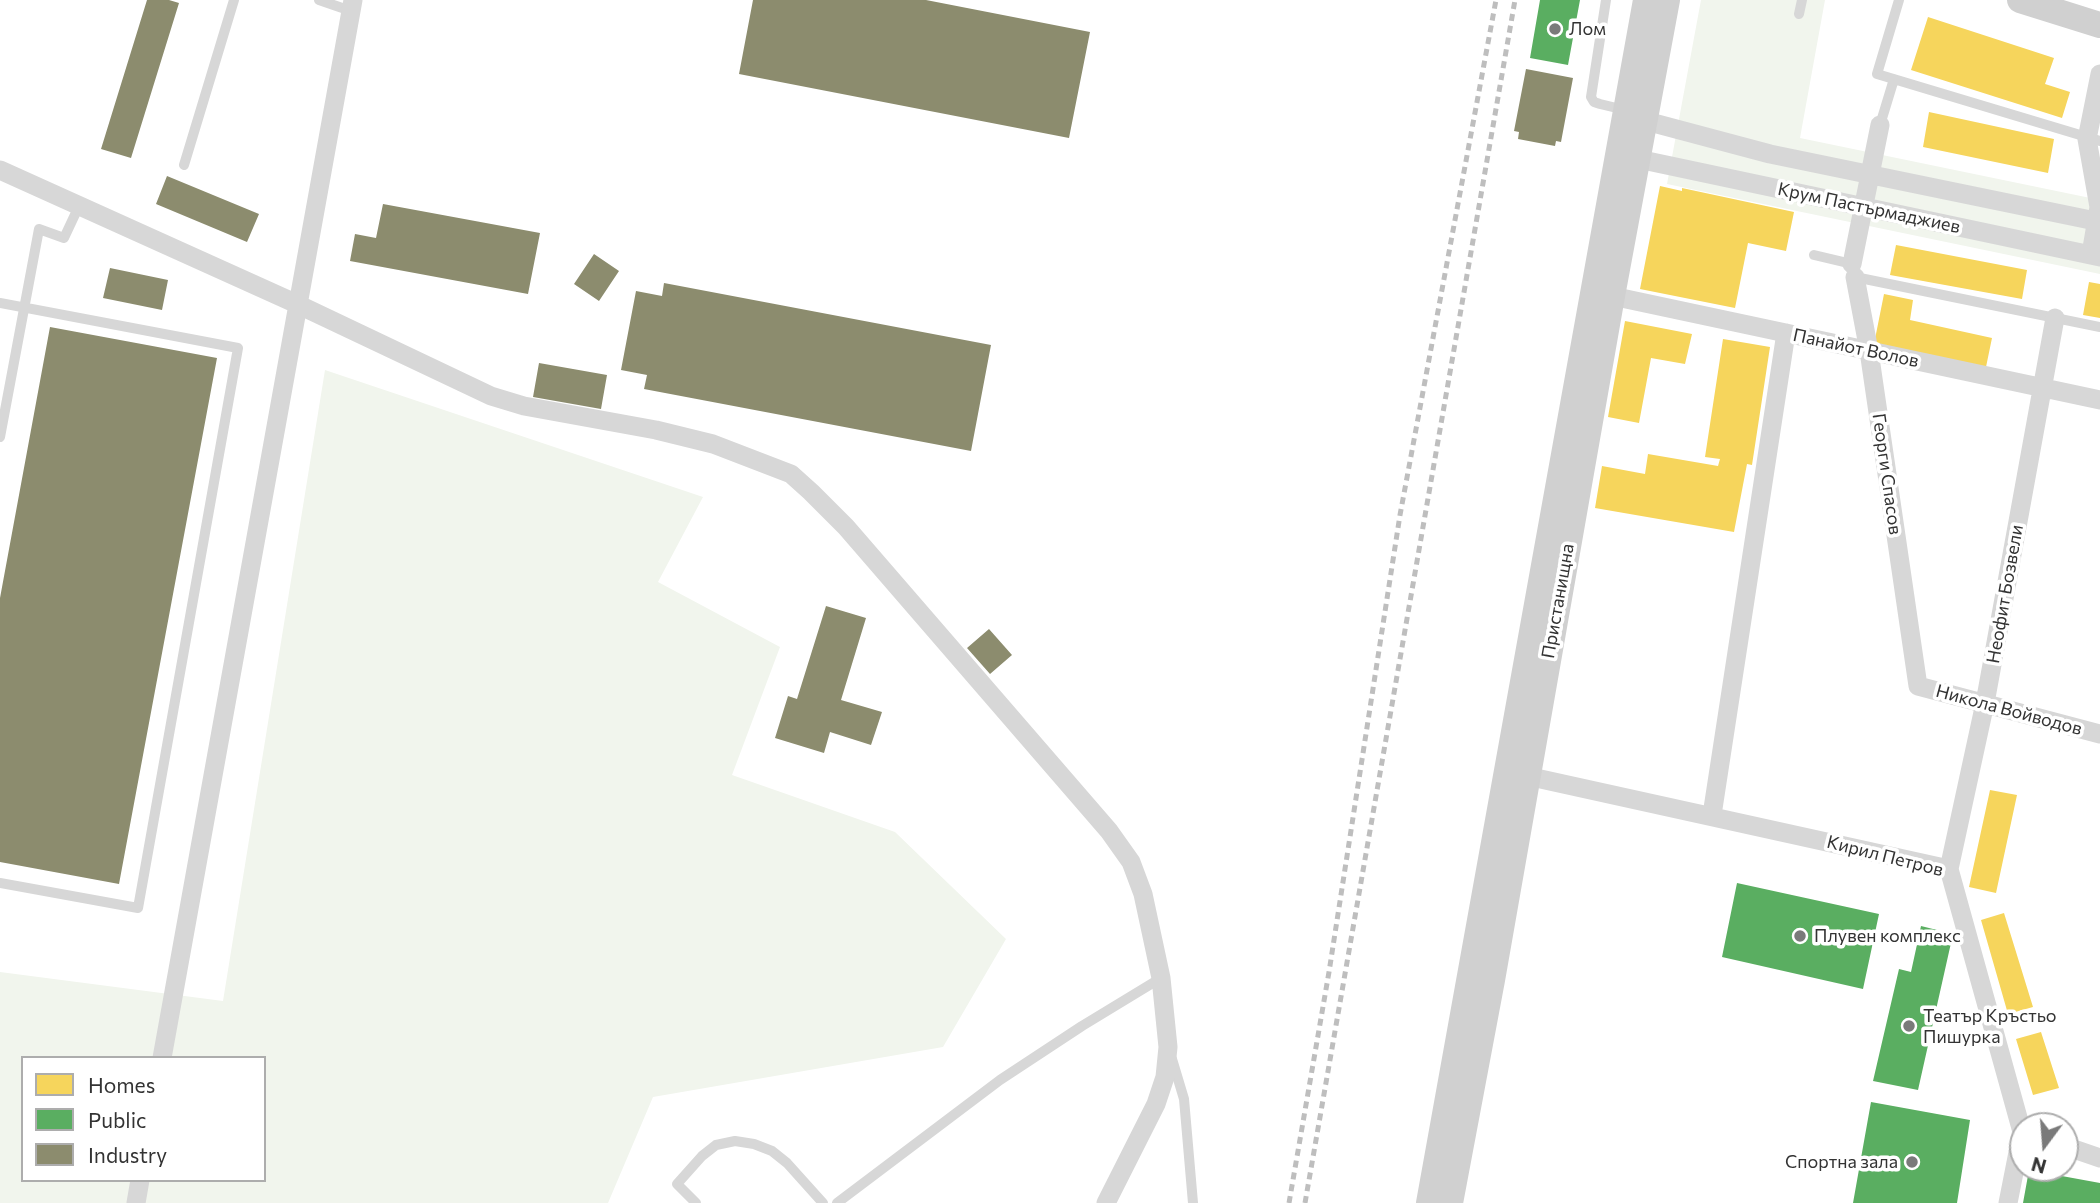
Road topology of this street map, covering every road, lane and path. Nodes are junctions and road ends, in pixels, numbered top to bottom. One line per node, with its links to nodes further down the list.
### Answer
1 (234, 0): 18 (lane)
2 (319, 0): 9 (lane)
3 (1606, 0): 14 (lane)
4 (1646, 0): 14 (main road, Пристанищна)
5 (1667, 0): 14 (main road, Пристанищна)
6 (1802, 0): 10 (lane)
7 (1899, 0): 13 (lane)
8 (2020, 0): 11 (main road)
9 (352, 5): 29 (street)
10 (1799, 15)
11 (2100, 25)
12 (2100, 74): 16 (street)
13 (1894, 79): 15 (lane); 16 (lane)
14 (1636, 116): 17 (main road, Пристанищна); 20 (street, Крум Пастърмаджиев); 59 (main road, Пристанищна)
15 (1880, 125): 20 (street)
16 (2093, 140): 23 (street)
17 (1638, 159): 22 (street, Крум Пастърмаджиев); 27 (main road, Пристанищна)
18 (184, 165)
19 (0, 170): 21 (street)
20 (1869, 176): 22 (street); 23 (street, Крум Пастърмаджиев)
21 (79, 206): 29 (street); 30 (lane)
22 (1863, 207): 25 (street, Крум Пастърмаджиев); 26 (street)
23 (2099, 222): 25 (street)
24 (1814, 255): 26 (lane)
25 (2095, 256)
26 (1853, 270): 31 (lane); 34 (street, Георги Спасов)
27 (1612, 296): 33 (street, Панайот Волов); 41 (main road, Пристанищна)
28 (0, 303): 30 (lane)
29 (297, 304): 45 (street); 47 (street)
30 (24, 308): 37 (lane); 44 (lane)
31 (2054, 318): 32 (lane); 35 (street, Неофит Бозвели)
32 (2100, 327)
33 (1786, 333): 34 (street, Панайот Волов); 42 (street)
34 (1869, 351): 35 (street, Панайот Волов); 38 (street, Георги Спасов)
35 (2041, 387): 36 (street, Панайот Волов); 39 (street, Неофит Бозвели)
36 (2100, 400)
37 (0, 437)
38 (1918, 686): 39 (street, Никола Войводов)
39 (1985, 703): 40 (street, Никола Войводов); 43 (street, Неофит Бозвели)
40 (2100, 734)
41 (1527, 776): 42 (street, Кирил Петров); 60 (main road, Пристанищна)
42 (1712, 815): 43 (street, Кирил Петров)
43 (1949, 869): 48 (street, Кирил Петров)
44 (0, 883)
45 (1161, 978): 46 (street); 56 (lane)
46 (1168, 1047): 57 (street); 58 (lane)
47 (162, 1056)
48 (2017, 1112)
49 (2079, 1151): 50 (street)
50 (2100, 1158)
51 (140, 1182): 53 (street)
52 (2012, 1182): 61 (street, Кирил Петров)
53 (136, 1203)
54 (696, 1203): 55 (lane)
55 (823, 1203)
56 (837, 1203)
57 (1105, 1203)
58 (1193, 1203)
59 (1429, 1203)
60 (1450, 1203)
61 (2008, 1203)

